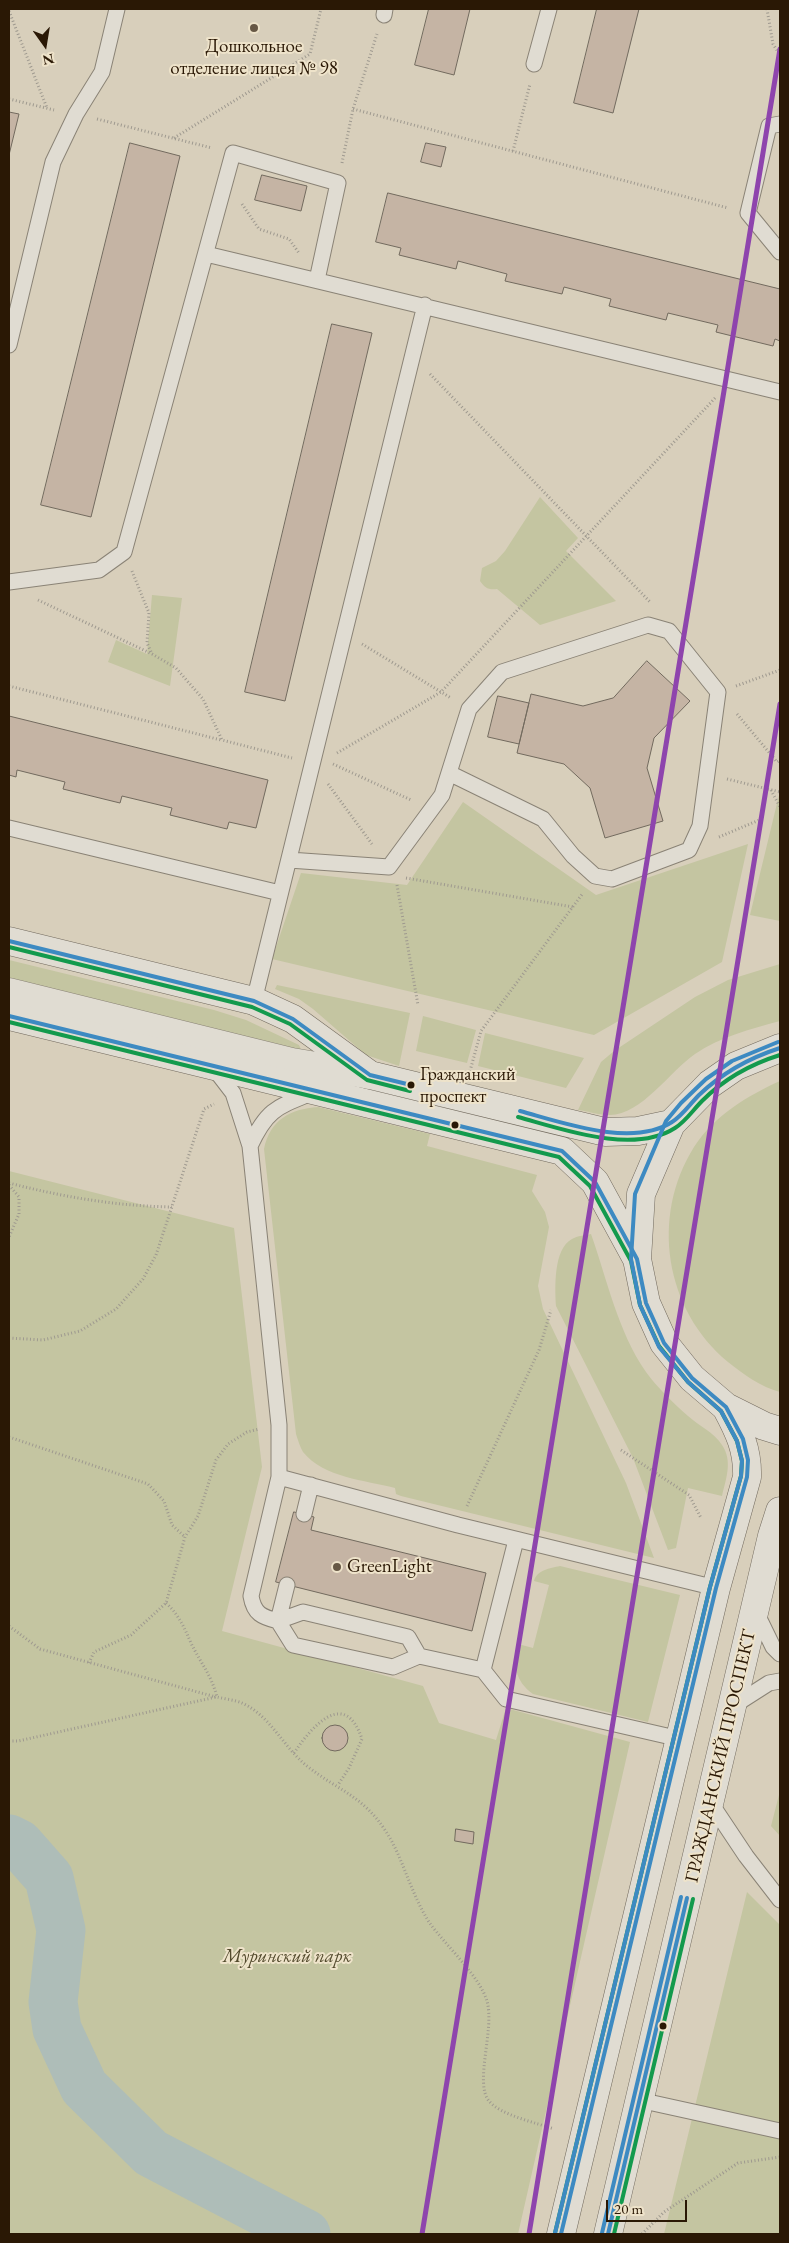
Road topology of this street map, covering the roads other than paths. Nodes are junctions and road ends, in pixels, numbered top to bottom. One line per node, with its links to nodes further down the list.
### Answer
1 (116, 9): 9 (lane)
2 (549, 9): 3 (lane)
3 (534, 64)
4 (780, 124): 5 (lane)
5 (780, 252)
6 (206, 254): 7 (lane); 7 (lane); 11 (lane)
7 (317, 280): 8 (lane)
8 (425, 305): 10 (lane); 14 (lane)
9 (9, 345)
10 (780, 392)
11 (9, 582)
12 (449, 773): 12 (lane); 14 (lane)
13 (9, 828): 15 (lane)
14 (289, 860): 15 (lane)
15 (280, 893): 18 (lane)
16 (9, 941): 18 (main road)
17 (9, 992): 22 (main road)
18 (254, 1001): 22 (main road)
19 (9, 1016): 21 (main road)
20 (780, 1048): 24 (main road)
21 (212, 1066): 23 (main road); 25 (lane)
22 (370, 1075): 24 (main road)
23 (318, 1091): 25 (lane); 26 (main road)
24 (671, 1124): 26 (main road)
25 (250, 1146): 29 (lane)
26 (636, 1259): 27 (main road)
27 (726, 1407): 28 (main road); 35 (main road)
28 (780, 1430)
29 (279, 1477): 30 (lane); 37 (lane)
30 (311, 1485): 32 (lane); 33 (lane)
31 (780, 1511): 36 (main road, ГРАЖДАНСКИЙ ПРОСПЕКТ)
32 (304, 1514)
33 (516, 1540): 35 (lane); 40 (lane)
34 (287, 1585): 37 (lane)
35 (716, 1588): 43 (main road)
36 (755, 1612): 38 (lane); 42 (main road, ГРАЖДАНСКИЙ ПРОСПЕКТ)
37 (278, 1621): 39 (lane); 39 (lane)
38 (780, 1654)
39 (419, 1656): 40 (lane)
40 (483, 1670): 43 (lane)
41 (780, 1681): 42 (lane)
42 (733, 1706): 44 (main road, ГРАЖДАНСКИЙ ПРОСПЕКТ)
43 (680, 1739): 48 (main road)
44 (710, 1801): 45 (lane); 46 (main road, ГРАЖДАНСКИЙ ПРОСПЕКТ)
45 (780, 1900)
46 (639, 2100): 47 (lane); 49 (main road, ГРАЖДАНСКИЙ ПРОСПЕКТ)
47 (780, 2131)
48 (560, 2234)
49 (608, 2234)

